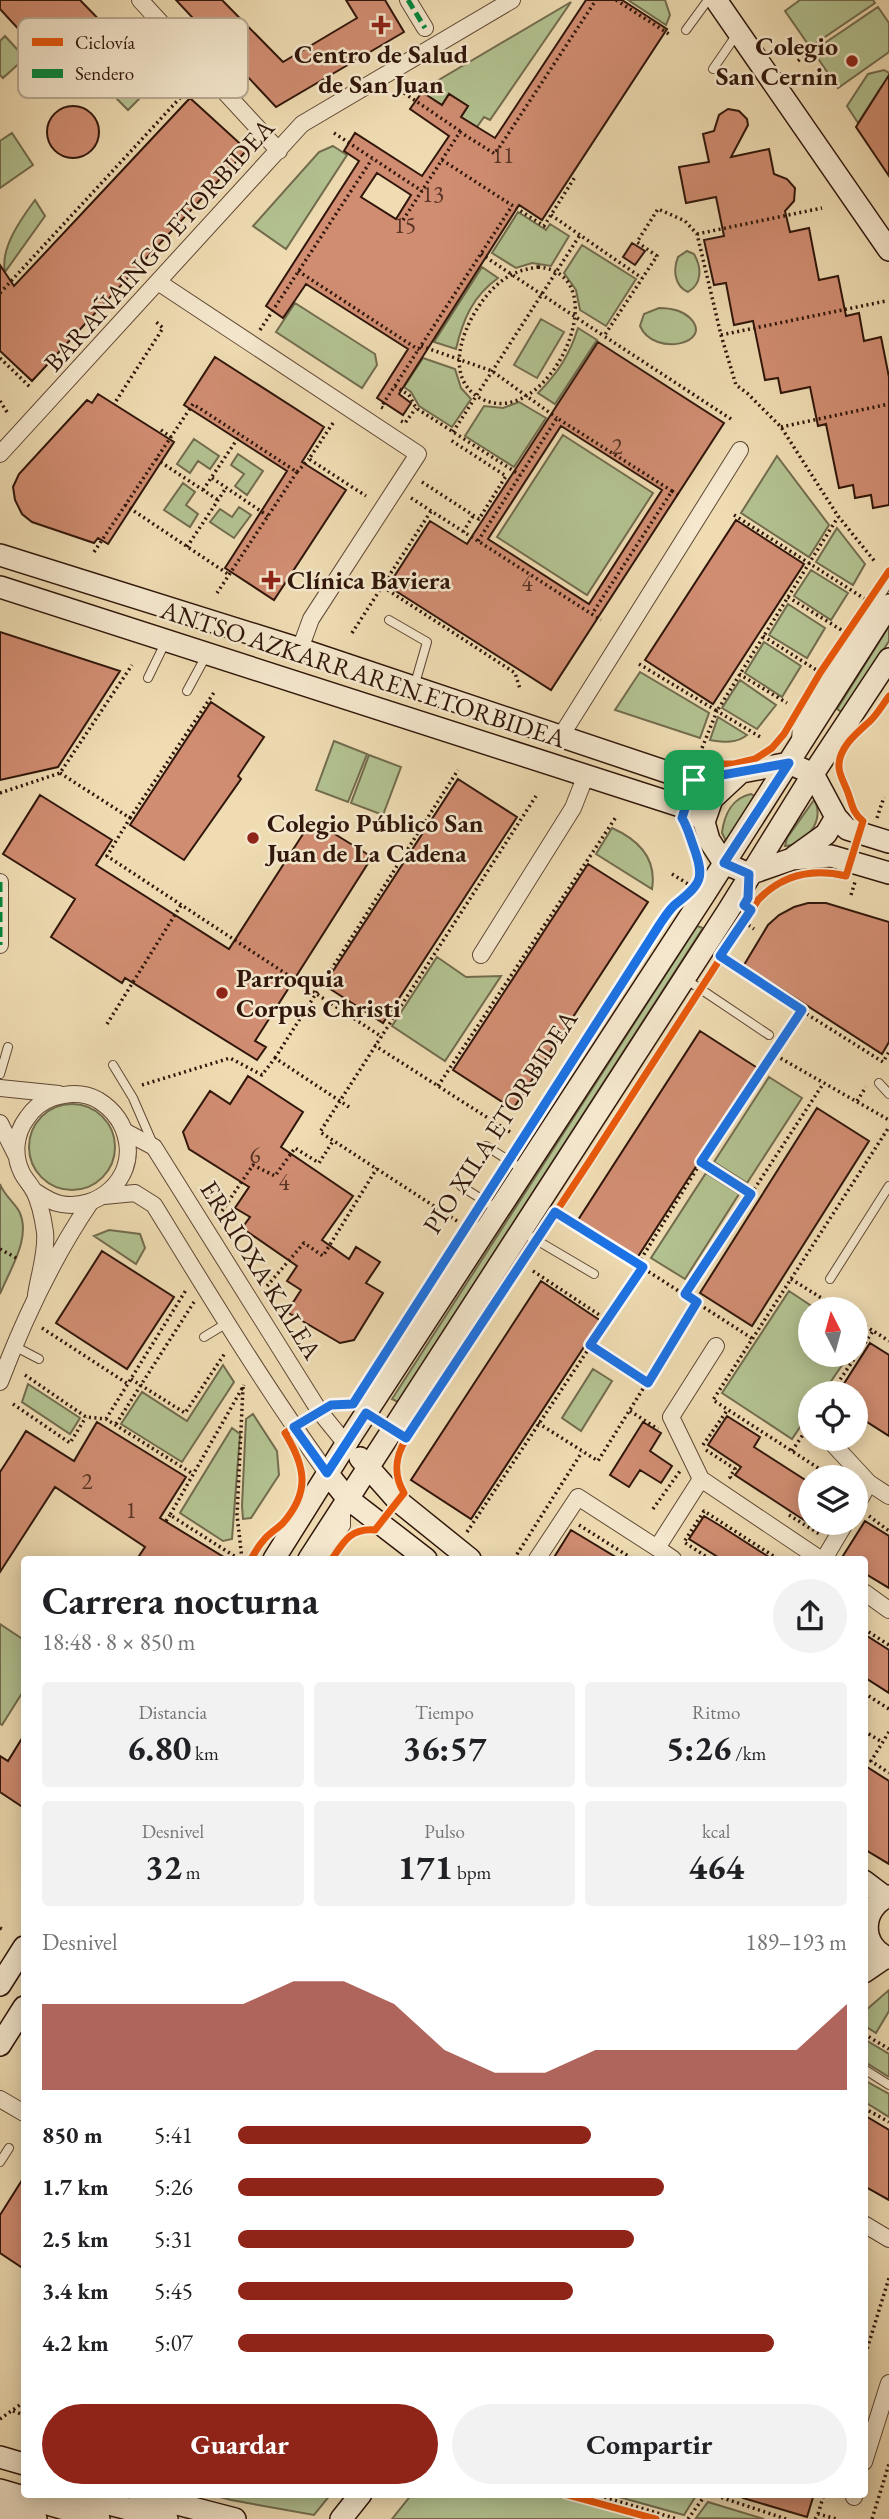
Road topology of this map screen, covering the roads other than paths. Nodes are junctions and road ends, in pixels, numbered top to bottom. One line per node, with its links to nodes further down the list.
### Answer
1 (140, 0): 6 (street)
2 (408, 0): 7 (street)
3 (512, 0): 12 (street, BARAÑAINGO ETORBIDEA)
4 (708, 0): 8 (lane)
5 (716, 0): 9 (main road)
6 (157, 18)
7 (425, 28)
8 (686, 30)
9 (738, 33): 10 (lane); 13 (main road)
10 (713, 69)
11 (230, 98): 12 (street)
12 (279, 151): 14 (street, BARAÑAINGO ETORBIDEA)
13 (889, 250)
14 (158, 282): 16 (street, BARAÑAINGO ETORBIDEA); 23 (street)
15 (740, 450): 29 (street, ANTSO AZKARRAREN ETORBIDEA)
16 (0, 454)
17 (0, 555): 23 (main road, ANTSO AZKARRAREN ETORBIDEA)
18 (889, 582): 30 (lane, PIO XII.A ETORBIDEA)
19 (0, 587): 22 (main road, ANTSO AZKARRAREN ETORBIDEA)
20 (878, 599): 30 (main road, PIO XII.A ETORBIDEA)
21 (388, 620): 27 (lane)
22 (166, 641): 24 (main road, ANTSO AZKARRAREN ETORBIDEA); 26 (lane)
23 (300, 649): 27 (main road, ANTSO AZKARRAREN ETORBIDEA)
24 (207, 654): 28 (lane); 33 (main road, ANTSO AZKARRAREN ETORBIDEA)
25 (889, 659): 32 (main road)
26 (148, 678)
27 (414, 687): 29 (main road, ANTSO AZKARRAREN ETORBIDEA)
28 (187, 691)
29 (561, 736): 31 (main road, ANTSO AZKARRAREN ETORBIDEA)
30 (792, 758): 31 (main road, ANTSO AZKARRAREN ETORBIDEA); 32 (main road); 38 (main road, PIO XII.A ETORBIDEA)
31 (740, 773): 35 (main road)
32 (813, 774): 34 (main road); 40 (main road)
33 (586, 775): 35 (main road, ANTSO AZKARRAREN ETORBIDEA); 43 (street)
34 (836, 817): 36 (main road); 37 (main road)
35 (704, 822): 38 (main road)
36 (889, 842)
37 (792, 859): 39 (main road); 40 (main road)
38 (724, 863): 40 (main road); 58 (main road, PIO XII.A ETORBIDEA)
39 (889, 873)
40 (749, 874): 44 (main road); 44 (lane)
41 (0, 882): 42 (street)
42 (0, 945)
43 (481, 955)
44 (692, 984): 45 (lane); 64 (main road)
45 (769, 1035)
46 (8, 1047): 48 (lane)
47 (113, 1065): 56 (lane)
48 (0, 1074)
49 (879, 1083): 51 (lane)
50 (0, 1088): 52 (street)
51 (889, 1094)
52 (61, 1095): 54 (street); 57 (street)
53 (0, 1123): 57 (street)
54 (125, 1132): 56 (street); 62 (street)
55 (486, 1146): 58 (lane)
56 (154, 1147): 74 (street, ERRIOXA KALEA)
57 (16, 1156): 61 (street)
58 (525, 1170): 63 (main road, PIO XII.A ETORBIDEA)
59 (461, 1186): 63 (lane)
60 (889, 1186): 66 (lane)
61 (33, 1190): 62 (street); 67 (street)
62 (97, 1199): 67 (street); 68 (street)
63 (496, 1214): 74 (main road, PIO XII.A ETORBIDEA)
64 (530, 1236): 65 (lane); 76 (main road)
65 (594, 1274)
66 (830, 1279)
67 (36, 1295): 70 (street)
68 (227, 1323): 69 (lane); 77 (street)
69 (204, 1336)
70 (14, 1346): 72 (lane); 73 (street)
71 (716, 1346): 78 (street)
72 (39, 1359)
73 (0, 1382)
74 (350, 1438): 76 (main road); 77 (main road, PIO XII.A ETORBIDEA)
75 (839, 1451): 79 (street)
76 (368, 1466): 81 (main road); 90 (main road)
77 (327, 1473): 81 (main road); 86 (main road, PIO XII.A ETORBIDEA)
78 (701, 1479): 85 (street); 93 (street)
79 (869, 1483): 80 (street)
80 (889, 1496)
81 (347, 1497): 82 (main road); 83 (lane); 87 (main road)
82 (369, 1515): 83 (lane); 89 (main road)
83 (346, 1526): 88 (lane)
84 (838, 1535): 94 (street)
85 (657, 1548): 91 (street); 92 (street)
86 (276, 1556)
87 (311, 1556)
88 (326, 1556)
89 (422, 1556)
90 (466, 1556)
91 (539, 1556)
92 (669, 1556)
93 (817, 1556)
94 (824, 1556)
95 (868, 1595): 96 (street)
96 (889, 1610)
97 (868, 1884): 98 (main road)
98 (887, 1897): 99 (main road)
99 (868, 1918)
100 (868, 1934): 102 (main road)
101 (9, 1935): 104 (main road)
102 (888, 1957): 103 (main road)
103 (868, 1970)
104 (0, 1985)
105 (21, 2012): 106 (main road)
106 (0, 2045)
107 (868, 2072): 108 (lane)
108 (889, 2085)
109 (0, 2099): 110 (street)
110 (21, 2111)
111 (9, 2148): 112 (lane)
112 (0, 2162)
113 (868, 2226): 114 (street)
114 (889, 2239)
115 (889, 2383): 116 (street)
116 (868, 2449)
117 (0, 2457): 118 (main road)
118 (21, 2462)
119 (0, 2476): 120 (main road)
120 (21, 2481)
121 (0, 2490): 122 (main road)
122 (21, 2496)
123 (27, 2498): 129 (main road)
124 (86, 2498): 130 (main road)
125 (152, 2498): 131 (main road)
126 (358, 2498): 132 (main road)
127 (0, 2509): 128 (main road)
128 (36, 2519)
129 (99, 2519)
130 (167, 2519)
131 (235, 2519)
132 (341, 2519)

